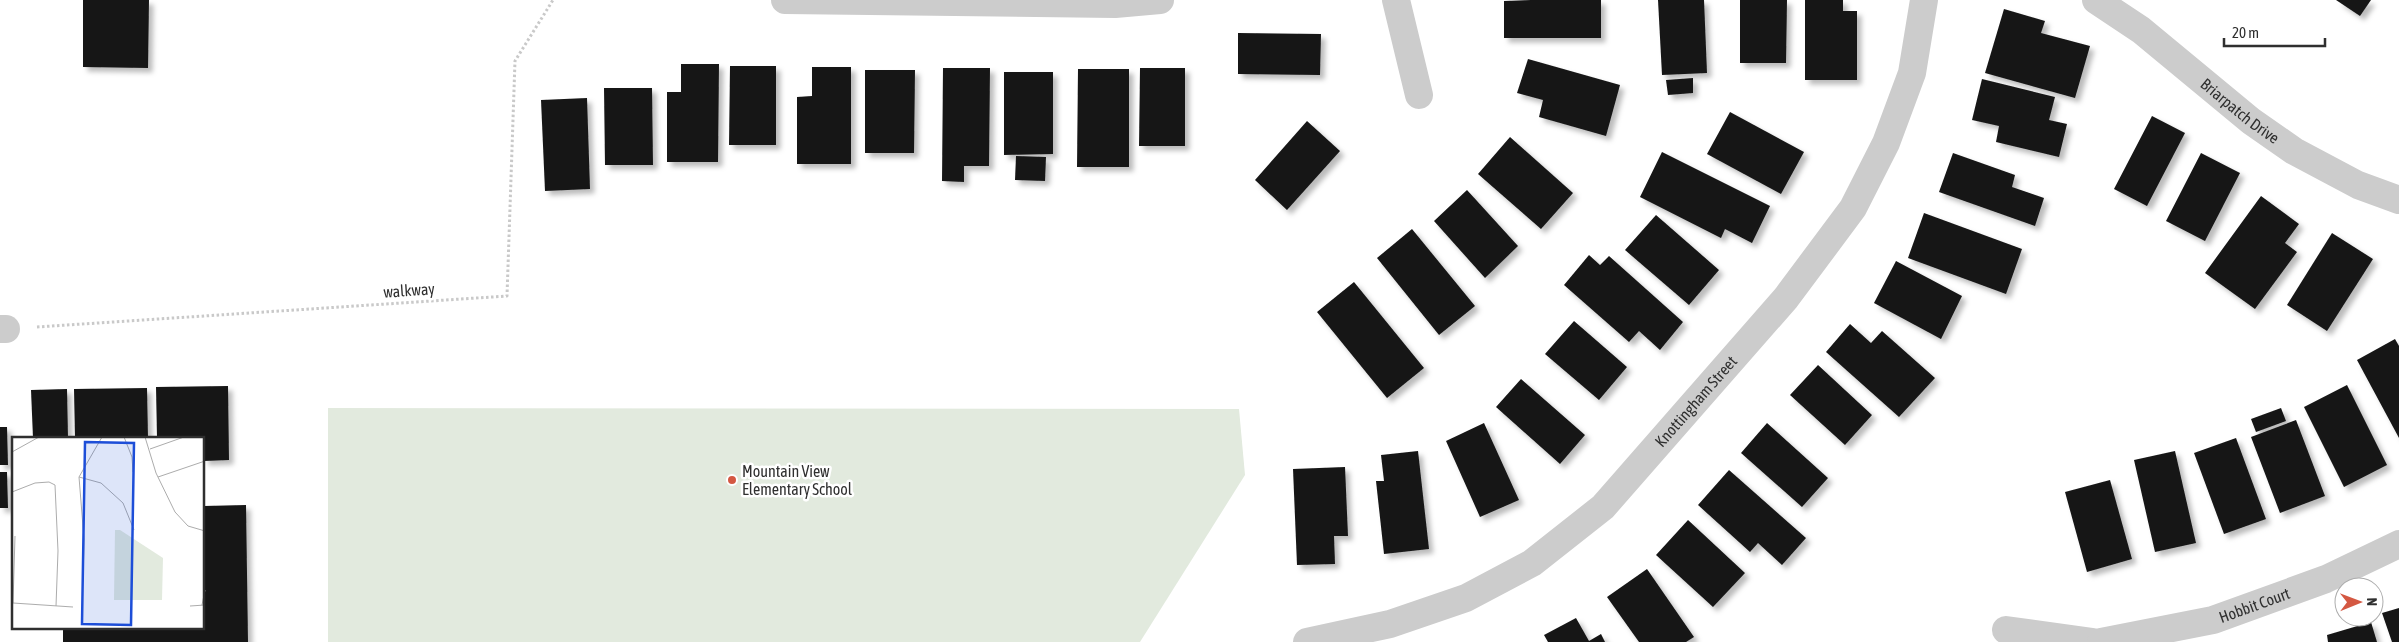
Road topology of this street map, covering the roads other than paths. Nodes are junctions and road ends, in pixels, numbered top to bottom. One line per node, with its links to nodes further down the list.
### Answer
1 (785, 0): 2 (street)
2 (1160, 0)
3 (1396, 0): 6 (street)
4 (1924, 0): 10 (street, Knottingham Street)
5 (2096, 0): 7 (street, Briarpatch Drive)
6 (1419, 95)
7 (2399, 200)
8 (2399, 544): 12 (street, Hobbit Court)
9 (2006, 630): 11 (street)
10 (1307, 642)
11 (2093, 642)
12 (2101, 642)

